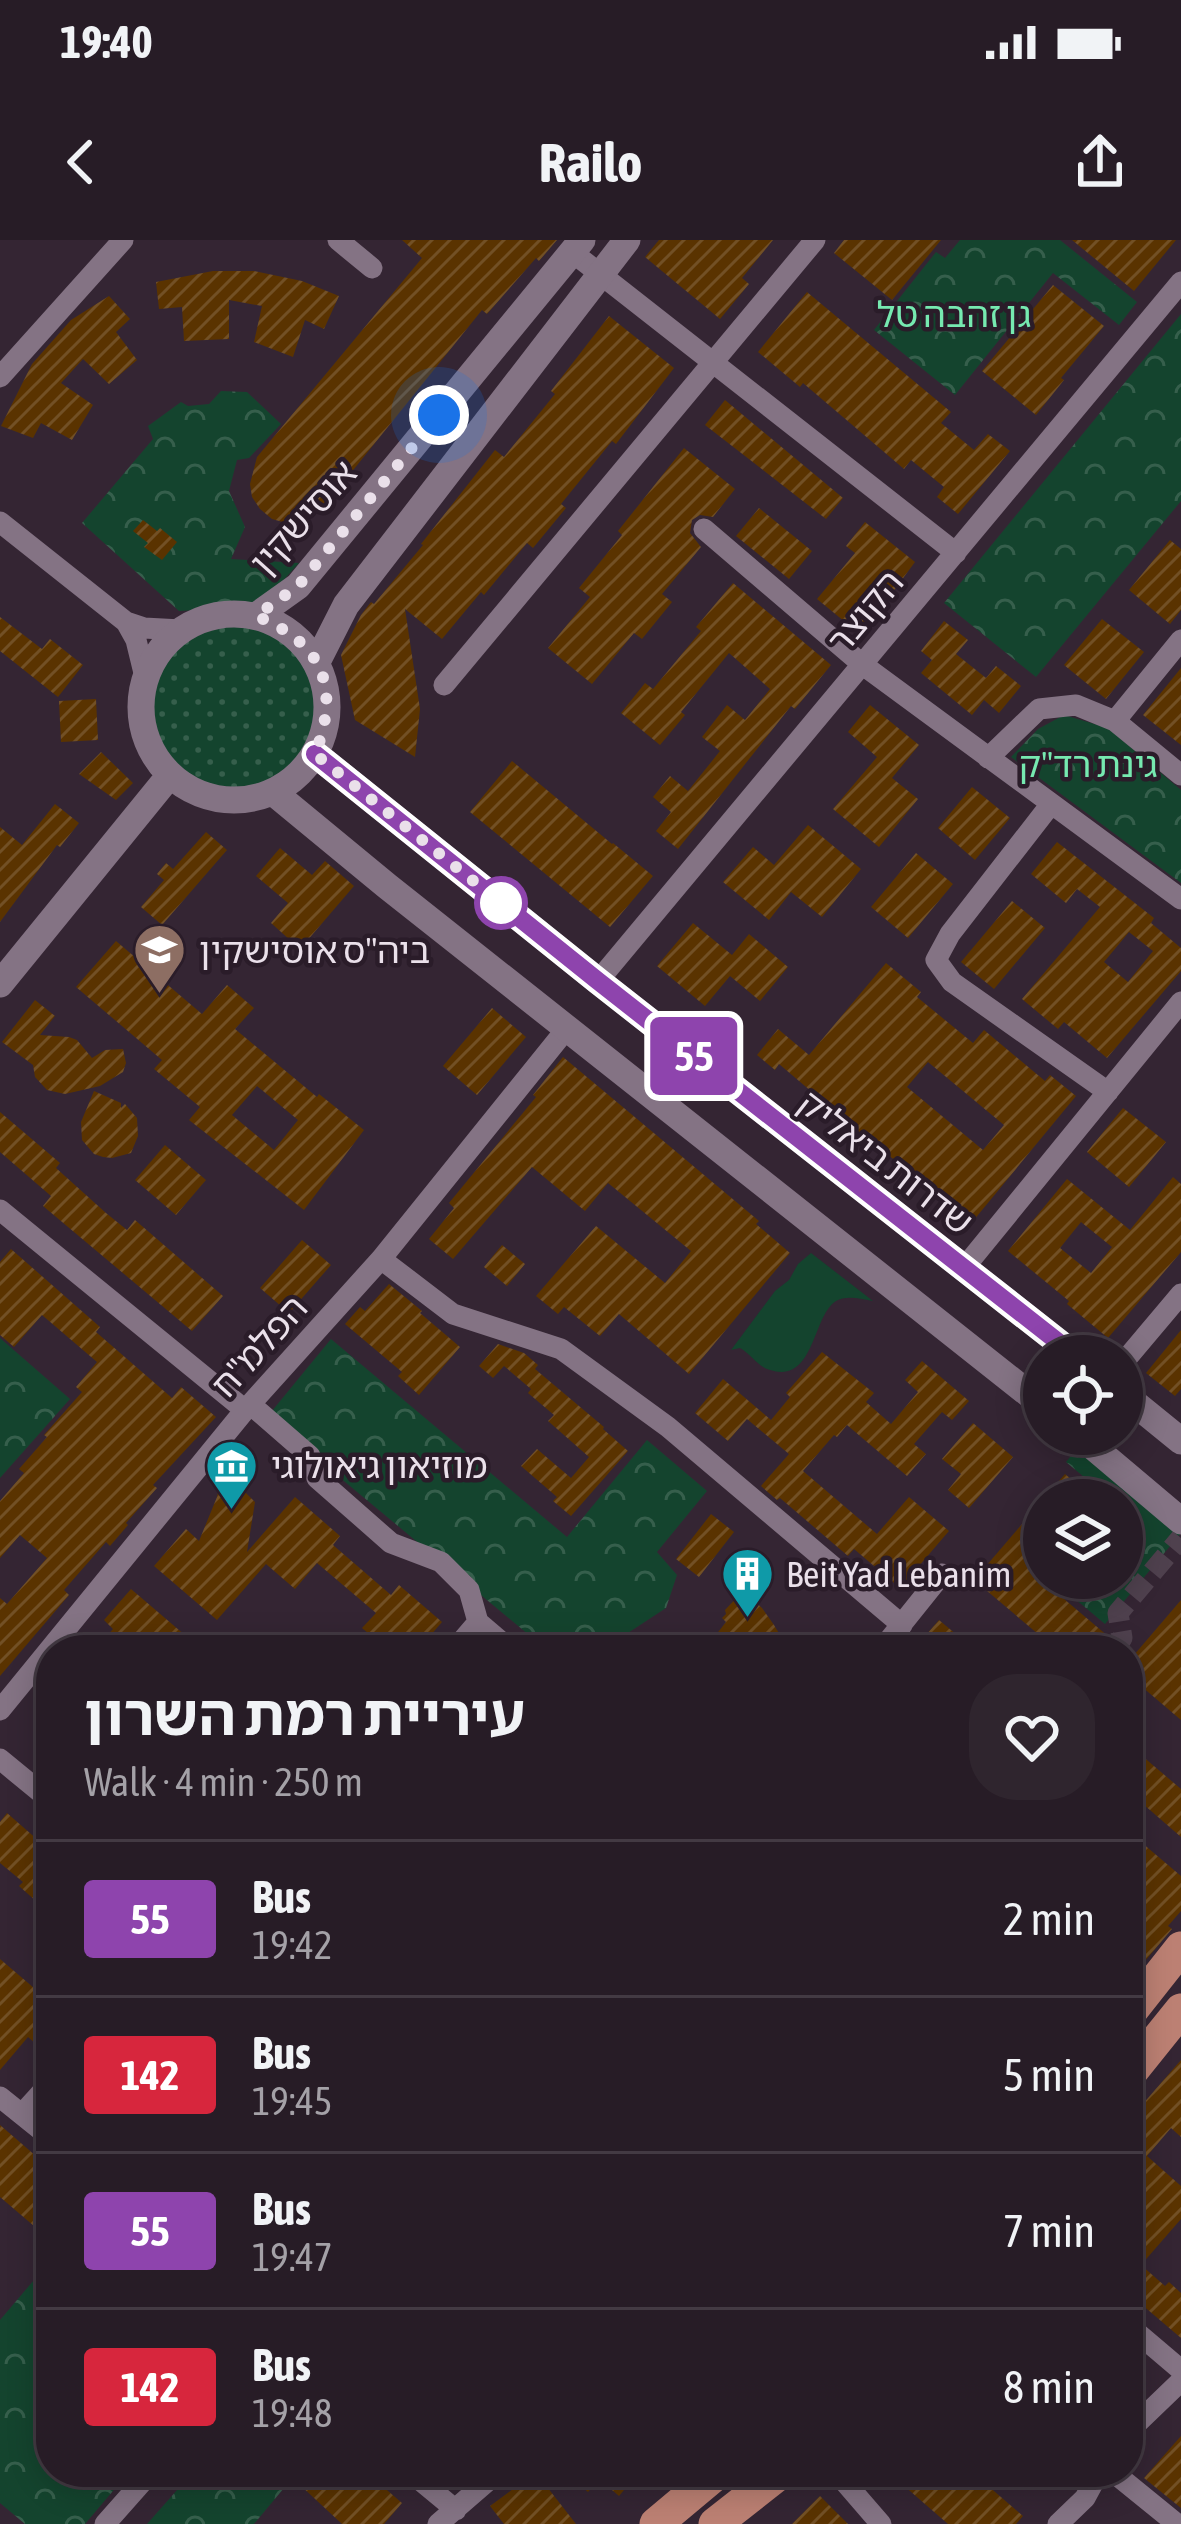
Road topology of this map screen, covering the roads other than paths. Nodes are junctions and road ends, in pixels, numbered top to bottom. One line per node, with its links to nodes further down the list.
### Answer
1 (123, 240): 10 (street)
2 (338, 240): 6 (street)
3 (627, 240): 7 (street)
4 (814, 240): 9 (street)
5 (577, 246): 7 (street); 14 (street, אוסישקין)
6 (372, 268)
7 (601, 273): 9 (street); 18 (street)
8 (1181, 282): 13 (street, הקוצר)
9 (714, 362): 13 (street); 21 (street)
10 (0, 377)
11 (0, 522): 15 (street)
12 (704, 529): 19 (street)
13 (956, 554): 19 (street, הקוצר)
14 (256, 616): 16 (street); 18 (street)
15 (126, 622): 16 (street); 20 (street)
16 (181, 630): 20 (street)
17 (1181, 640): 22 (street)
18 (316, 662): 23 (street)
19 (863, 665): 24 (street); 30 (street, הקוצר)
20 (145, 677): 25 (street)
21 (444, 686)
22 (1115, 721): 24 (street); 26 (street)
23 (315, 754): 27 (street); 30 (street, שדרות ביאליק)
24 (988, 758): 28 (street)
25 (170, 775): 27 (street); 31 (street)
26 (1181, 775)
27 (273, 792): 33 (street)
28 (1051, 804): 29 (street); 34 (street)
29 (1181, 899)
30 (598, 981): 37 (street, שדרות ביאליק)
31 (0, 984)
32 (1181, 1003): 34 (street)
33 (568, 1027): 36 (street, הפלמ"ח); 41 (street)
34 (1108, 1092): 37 (street)
35 (0, 1210): 42 (street)
36 (381, 1259): 42 (street, הפלמ"ח); 49 (street)
37 (964, 1268): 39 (street, שדרות ביאליק)
38 (1181, 1294): 40 (street)
39 (1049, 1335)
40 (1143, 1339)
41 (1023, 1389)
42 (248, 1407): 48 (street); 50 (street, הפלמ"ח)
43 (1143, 1410): 44 (street)
44 (1181, 1441)
45 (1103, 1455): 46 (street)
46 (1181, 1521)
47 (942, 1574): 49 (street)
48 (478, 1622): 51 (street); 52 (street)
49 (902, 1624): 53 (street)
50 (61, 1635)
51 (467, 1635)
52 (494, 1635)
53 (893, 1635)
54 (36, 1666): 55 (street, הפלמ"ח)
55 (0, 1710)
56 (0, 1759): 57 (street)
57 (36, 1789)
58 (1181, 1948): 59 (main road)
59 (1143, 1996)
60 (1181, 2010): 61 (main road)
61 (1143, 2057)
62 (0, 2097): 64 (street)
63 (36, 2099): 64 (street)
64 (22, 2114): 65 (street)
65 (36, 2126)
66 (1143, 2338): 67 (street)
67 (1181, 2370)
68 (1181, 2381): 69 (street)
69 (1143, 2418)
70 (138, 2487): 79 (street)
71 (422, 2487): 78 (street)
72 (481, 2487): 78 (street)
73 (700, 2487): 80 (main road)
74 (762, 2487): 81 (main road)
75 (849, 2487): 82 (street)
76 (1091, 2487): 83 (street)
77 (1131, 2487): 84 (street)
78 (447, 2517)
79 (105, 2524)
80 (656, 2524)
81 (716, 2524)
82 (881, 2524)
83 (1058, 2524)
84 (1177, 2524)

